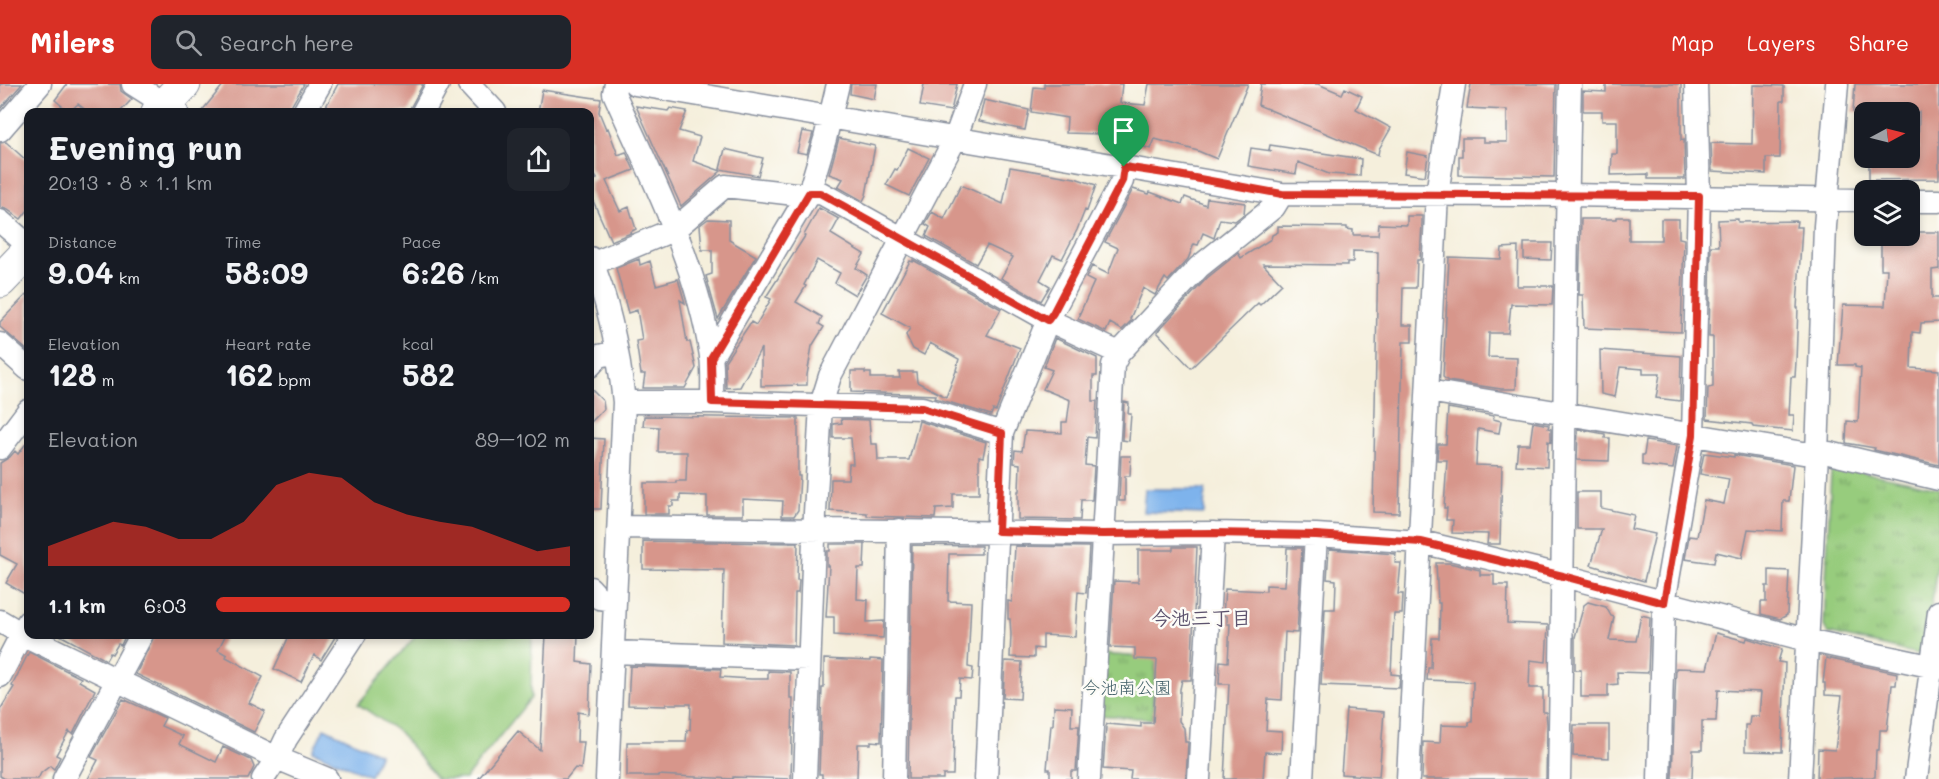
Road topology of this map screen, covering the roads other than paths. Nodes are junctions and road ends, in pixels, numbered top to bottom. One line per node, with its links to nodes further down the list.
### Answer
1 (40, 84): 20 (street)
2 (133, 84): 15 (street)
3 (320, 84): 16 (street)
4 (438, 84): 17 (street)
5 (469, 84): 18 (street)
6 (616, 84): 33 (street)
7 (634, 84): 14 (street)
8 (838, 84): 19 (street)
9 (975, 84): 21 (street)
10 (1454, 84): 25 (street)
11 (1570, 84): 26 (street)
12 (1696, 84): 27 (street)
13 (1837, 84): 28 (street)
14 (734, 92): 19 (street)
15 (171, 103)
16 (306, 108)
17 (425, 108)
18 (491, 108)
19 (830, 117): 21 (street); 23 (street)
20 (0, 130)
21 (955, 139): 22 (street); 34 (street)
22 (1124, 167): 24 (street); 40 (street)
23 (809, 193): 33 (street); 34 (street); 44 (street)
24 (1282, 194): 25 (street); 43 (street)
25 (1437, 194): 26 (street); 47 (street)
26 (1567, 195): 27 (street); 51 (street)
27 (1699, 196): 28 (street); 54 (street)
28 (1827, 200): 29 (street); 56 (street)
29 (1854, 201)
30 (1920, 201): 31 (street)
31 (1939, 201)
32 (0, 221): 35 (street)
33 (675, 229): 37 (street); 44 (street)
34 (903, 240): 40 (street); 50 (street)
35 (24, 242)
36 (24, 256): 39 (highway)
37 (594, 260)
38 (594, 268): 42 (street)
39 (0, 281)
40 (1048, 320): 43 (street); 53 (street)
41 (0, 344): 46 (street)
42 (617, 352): 45 (street); 48 (street)
43 (1119, 353): 63 (street)
44 (711, 358): 49 (street)
45 (594, 362)
46 (24, 365)
47 (1428, 391): 51 (street); 65 (street)
48 (624, 402): 49 (street); 58 (street)
49 (712, 402): 50 (street)
50 (821, 405): 53 (street); 59 (street)
51 (1565, 415): 54 (street); 66 (street)
52 (24, 416): 55 (street)
53 (1002, 433): 61 (street)
54 (1693, 435): 56 (street); 69 (street)
55 (0, 448)
56 (1817, 454): 57 (street); 77 (street)
57 (1939, 479)
58 (619, 527): 59 (street); 68 (street)
59 (815, 529): 60 (street); 79 (street)
60 (899, 530): 61 (street); 89 (street)
61 (998, 531): 63 (street); 90 (street)
62 (1213, 533): 63 (street); 64 (street); 92 (street)
63 (1102, 534): 91 (street)
64 (1316, 535): 65 (street); 93 (street)
65 (1421, 542): 66 (street); 94 (street)
66 (1563, 576): 69 (street); 95 (street)
67 (594, 592): 68 (street)
68 (615, 600): 78 (street)
69 (1664, 603): 77 (street); 96 (street)
70 (1939, 612): 80 (street)
71 (0, 621): 72 (street)
72 (24, 627)
73 (24, 632): 81 (street)
74 (45, 639): 82 (street)
75 (139, 639): 82 (street)
76 (352, 639): 83 (street)
77 (1807, 640): 80 (street); 97 (street)
78 (613, 652): 79 (street); 87 (street)
79 (809, 659): 88 (street)
80 (1935, 668): 98 (street)
81 (0, 676)
82 (117, 680): 83 (street); 84 (street)
83 (277, 758): 85 (street); 86 (street)
84 (64, 779)
85 (263, 779)
86 (327, 779)
87 (607, 779)
88 (805, 779)
89 (894, 779)
90 (986, 779)
91 (1089, 779)
92 (1199, 779)
93 (1302, 779)
94 (1408, 779)
95 (1558, 779)
96 (1659, 779)
97 (1800, 779)
98 (1916, 779)

